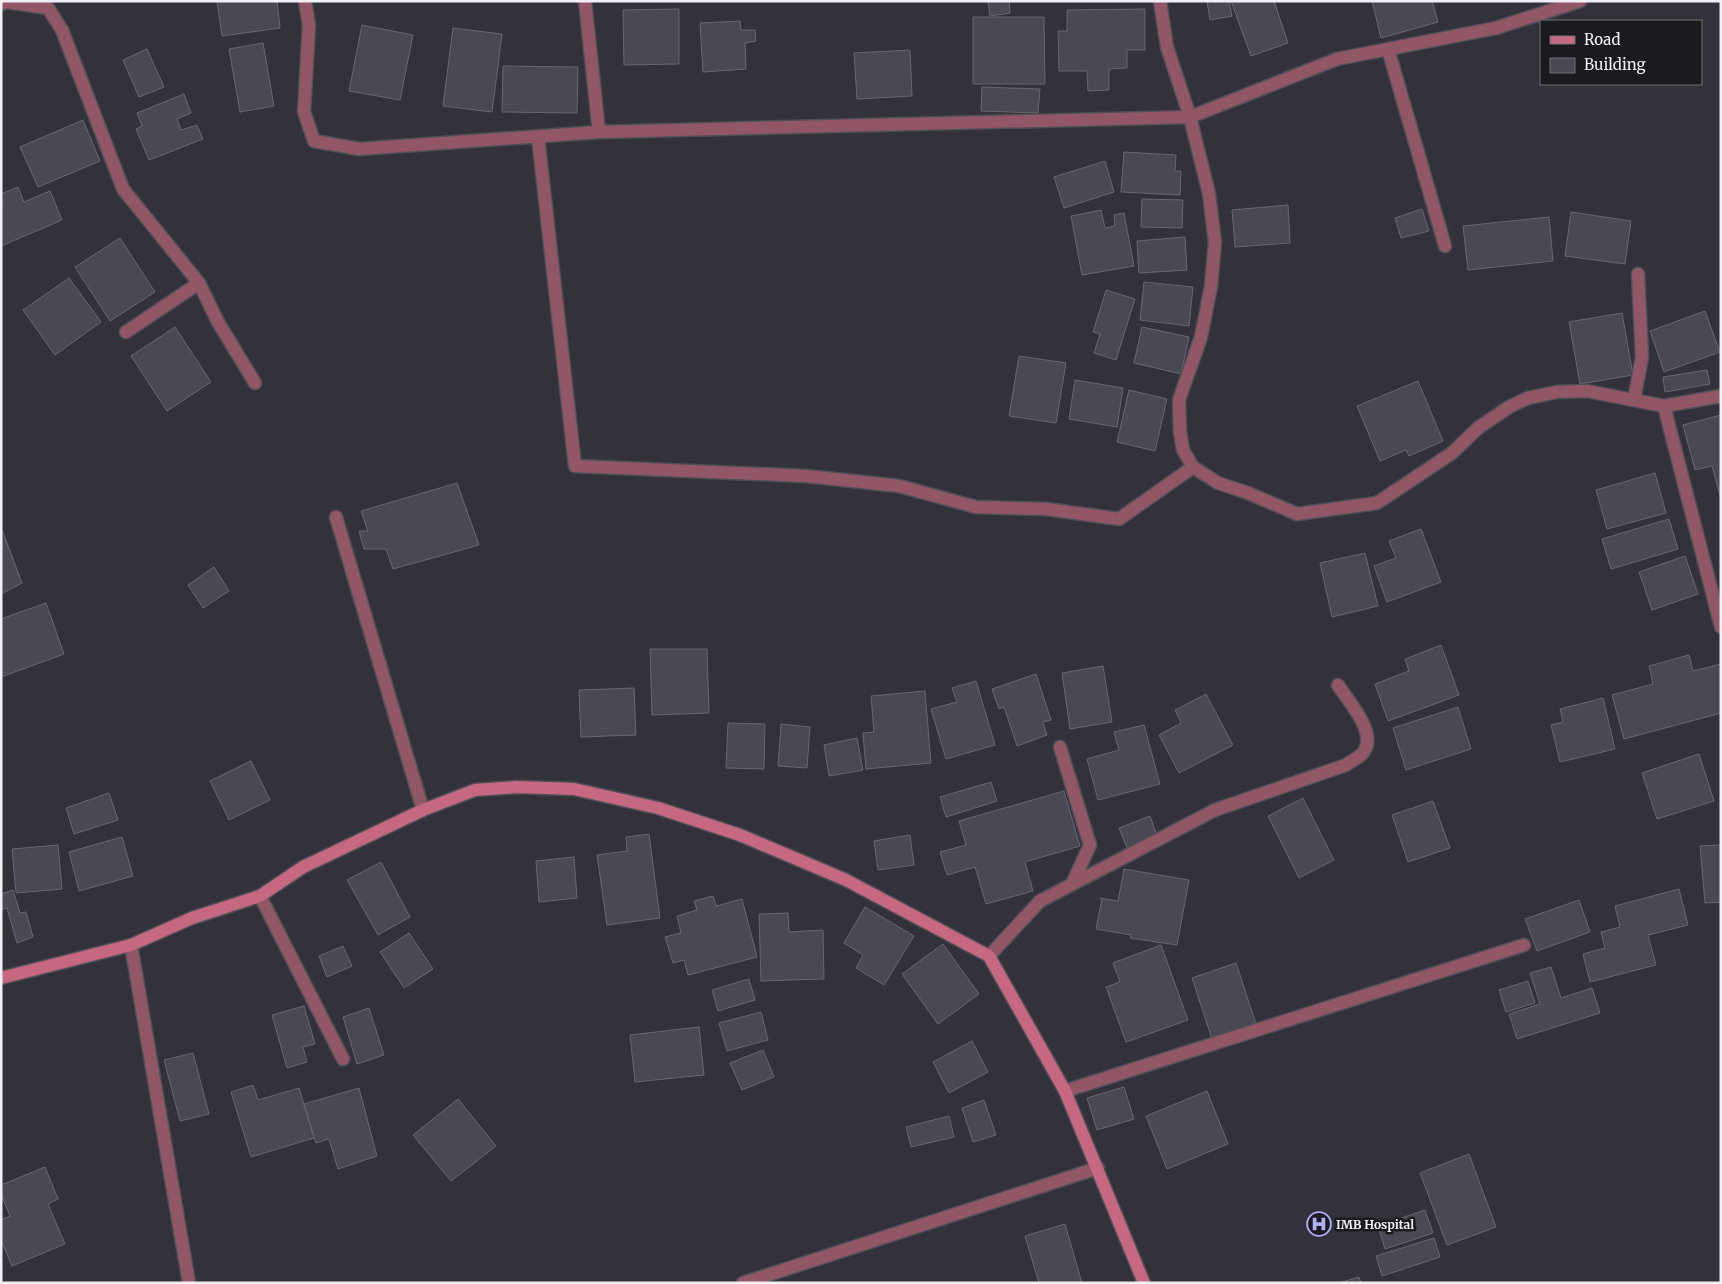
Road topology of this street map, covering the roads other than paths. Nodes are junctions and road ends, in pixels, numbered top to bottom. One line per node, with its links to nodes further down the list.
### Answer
1 (305, 1): 10 (street)
2 (585, 1): 9 (street)
3 (1160, 1): 8 (street)
4 (1580, 1): 7 (street)
5 (7, 2): 6 (street); 13 (street)
6 (1, 4)
7 (1388, 49): 8 (street); 11 (street)
8 (1190, 117): 9 (street); 19 (street)
9 (599, 132): 10 (street)
10 (538, 137): 19 (street)
11 (1445, 246)
12 (1638, 274): 17 (street)
13 (199, 283): 14 (street); 15 (street)
14 (126, 332)
15 (255, 383)
16 (1721, 396): 18 (street)
17 (1634, 400): 18 (street); 19 (street)
18 (1664, 406): 21 (street)
19 (1193, 467)
20 (336, 517): 24 (street)
21 (1721, 626)
22 (1338, 685): 25 (street)
23 (1060, 747): 25 (street)
24 (423, 810): 26 (main road); 29 (main road)
25 (1072, 884): 29 (street)
26 (260, 896): 27 (main road); 31 (street)
27 (131, 945): 30 (main road); 34 (street)
28 (1524, 946): 32 (street)
29 (989, 956): 32 (main road)
30 (1, 978)
31 (343, 1059)
32 (1065, 1091): 33 (main road)
33 (1098, 1168): 35 (street); 36 (main road)
34 (189, 1283)
35 (743, 1283)
36 (1144, 1283)

